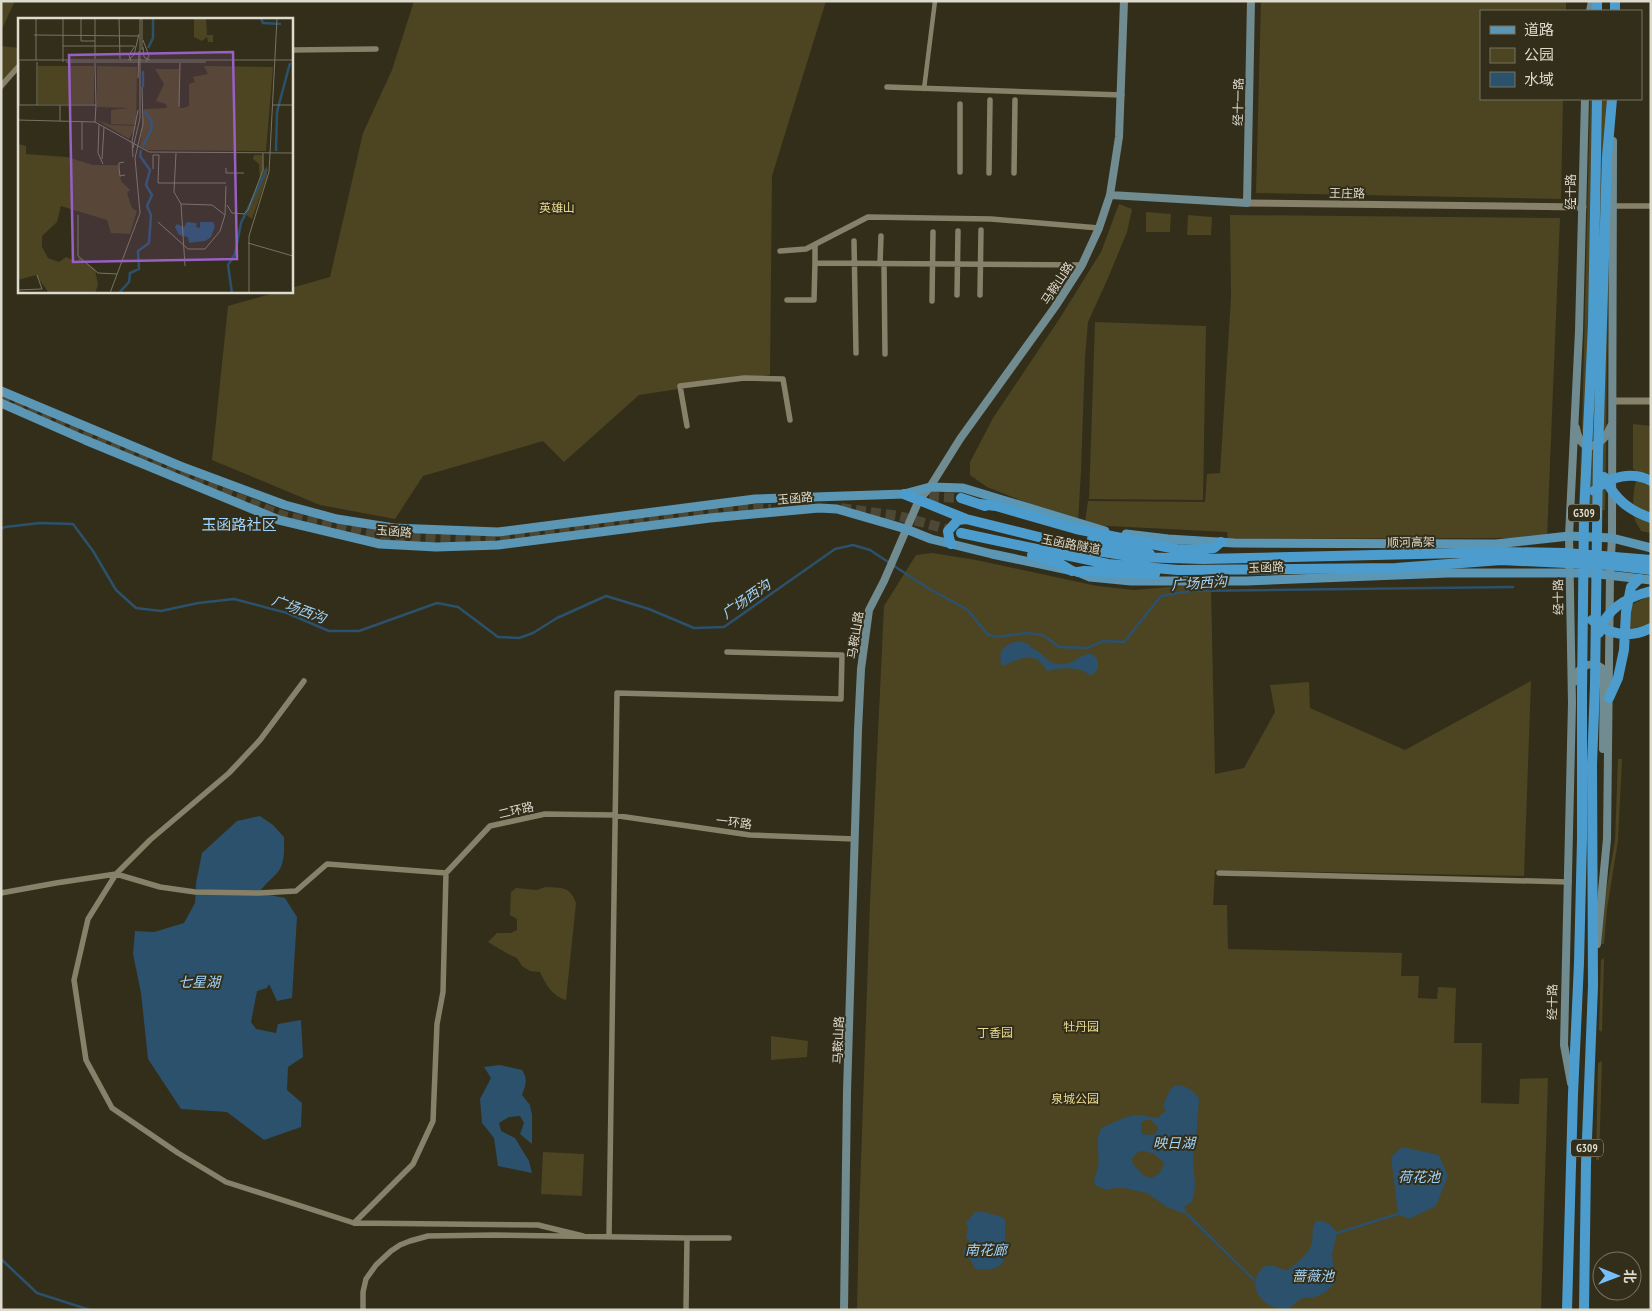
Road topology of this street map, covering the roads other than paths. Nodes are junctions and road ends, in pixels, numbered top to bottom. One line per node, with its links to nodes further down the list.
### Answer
1 (935, 1): 9 (street)
2 (1124, 1): 10 (main road, 马鞍山路)
3 (1251, 1): 22 (main road, 经十一路)
4 (376, 49): 5 (street)
5 (292, 50)
6 (18, 67): 7 (street)
7 (1, 86)
8 (887, 87): 9 (street)
9 (924, 89): 10 (street)
10 (1122, 95): 21 (main road, 马鞍山路)
11 (990, 100): 19 (street)
12 (1015, 100): 20 (street)
13 (1585, 100): 25 (main road, 经十路)
14 (1597, 100): 62 (highway, 经十路 / G309)
15 (1612, 100): 23 (main road)
16 (1612, 100): 55 (highway, G309)
17 (960, 104): 18 (street)
18 (960, 172)
19 (989, 173)
20 (1014, 173)
21 (1110, 195): 22 (main road, 王庄路); 26 (main road, 马鞍山路)
22 (1247, 203): 25 (street, 王庄路)
23 (1613, 206): 24 (street); 48 (main road)
24 (1651, 206)
25 (1583, 207): 52 (main road, 经十路)
26 (1099, 228): 32 (street); 40 (main road, 马鞍山路)
27 (981, 230): 39 (street)
28 (958, 231): 38 (street)
29 (933, 232): 37 (street)
30 (881, 236): 36 (street)
31 (854, 241): 35 (street)
32 (815, 245): 33 (street); 34 (street)
33 (780, 251)
34 (815, 263): 35 (street); 43 (street)
35 (854, 264): 36 (street); 45 (street)
36 (882, 264): 37 (street); 46 (street)
37 (933, 264): 38 (street); 44 (street)
38 (958, 264): 39 (street); 41 (street)
39 (981, 264): 40 (street); 42 (street)
40 (1082, 265): 57 (main road, 马鞍山路)
41 (957, 295)
42 (980, 295)
43 (787, 300)
44 (932, 301)
45 (856, 353)
46 (885, 354)
47 (1, 391): 58 (main road, 玉函路)
48 (1613, 401): 49 (street); 53 (main road)
49 (1651, 401)
50 (1, 403): 65 (main road, 玉函路)
51 (790, 420): 54 (street)
52 (1575, 421): 53 (main road); 67 (main road, 经十路)
53 (1612, 422): 68 (main road)
54 (687, 426)
55 (1598, 455): 63 (highway); 88 (highway, G309)
56 (1651, 481): 62 (highway)
57 (930, 488): 58 (main road, 玉函路); 60 (main road, 马鞍山路); 70 (main road, 玉函路)
58 (904, 494): 60 (highway)
59 (961, 498): 61 (highway, 玉函路隧道)
60 (919, 500): 64 (highway); 65 (main road, 马鞍山路)
61 (980, 504): 70 (highway); 74 (highway, 玉函路隧道)
62 (1584, 515): 84 (highway, 经十路 / G309)
63 (1651, 518)
64 (966, 519): 72 (highway); 74 (highway)
65 (906, 529): 72 (main road, 玉函路); 94 (main road, 马鞍山路)
66 (961, 534): 69 (highway, 玉函路隧道)
67 (1569, 536): 68 (main road, 玉函路); 71 (main road, 玉函路); 79 (main road, 经十路)
68 (1612, 538): 73 (main road, 玉函路); 80 (main road)
69 (984, 539): 76 (highway, 玉函路隧道); 78 (highway)
70 (1222, 542): 71 (main road, 玉函路)
71 (1282, 543): 81 (main road)
72 (951, 544): 78 (main road, 玉函路)
73 (1651, 548)
74 (1171, 559): 75 (highway, 顺河高架)
75 (1651, 560)
76 (1178, 570): 77 (highway, 顺河高架); 78 (highway)
77 (1651, 570)
78 (1075, 572): 81 (main road, 玉函路)
79 (1570, 573): 80 (main road, 玉函路); 81 (main road, 玉函路); 91 (main road, 经十路)
80 (1610, 574): 82 (main road, 玉函路); 90 (main road)
81 (1284, 579)
82 (1639, 579): 83 (main road, 玉函路); 90 (highway)
83 (1651, 580)
84 (1583, 581): 86 (highway); 101 (highway, 经十路 / G309)
85 (1651, 591): 88 (highway)
86 (1651, 628)
87 (727, 652): 93 (street)
88 (1595, 654): 100 (highway, G309)
89 (304, 682): 96 (street)
90 (1609, 698): 92 (main road)
91 (1572, 703): 92 (main road); 98 (main road, 经十路)
92 (1608, 757): 100 (main road)
93 (614, 816): 94 (street, 一环路); 97 (street, 二环路); 104 (street)
94 (855, 839): 109 (main road, 马鞍山路)
95 (1218, 873): 98 (street)
96 (116, 874): 97 (street); 99 (street); 102 (street)
97 (446, 874): 102 (street)
98 (1568, 882): 101 (main road, 经十路)
99 (1, 893)
100 (1593, 986): 111 (highway, G309)
101 (1573, 1094): 110 (highway, 经十路 / G309)
102 (354, 1223): 103 (street)
103 (583, 1236): 104 (street); 107 (street)
104 (609, 1237): 105 (street)
105 (687, 1238): 106 (street); 108 (street)
106 (730, 1238)
107 (363, 1310)
108 (686, 1310)
109 (844, 1310)
110 (1567, 1310)
111 (1584, 1310)

